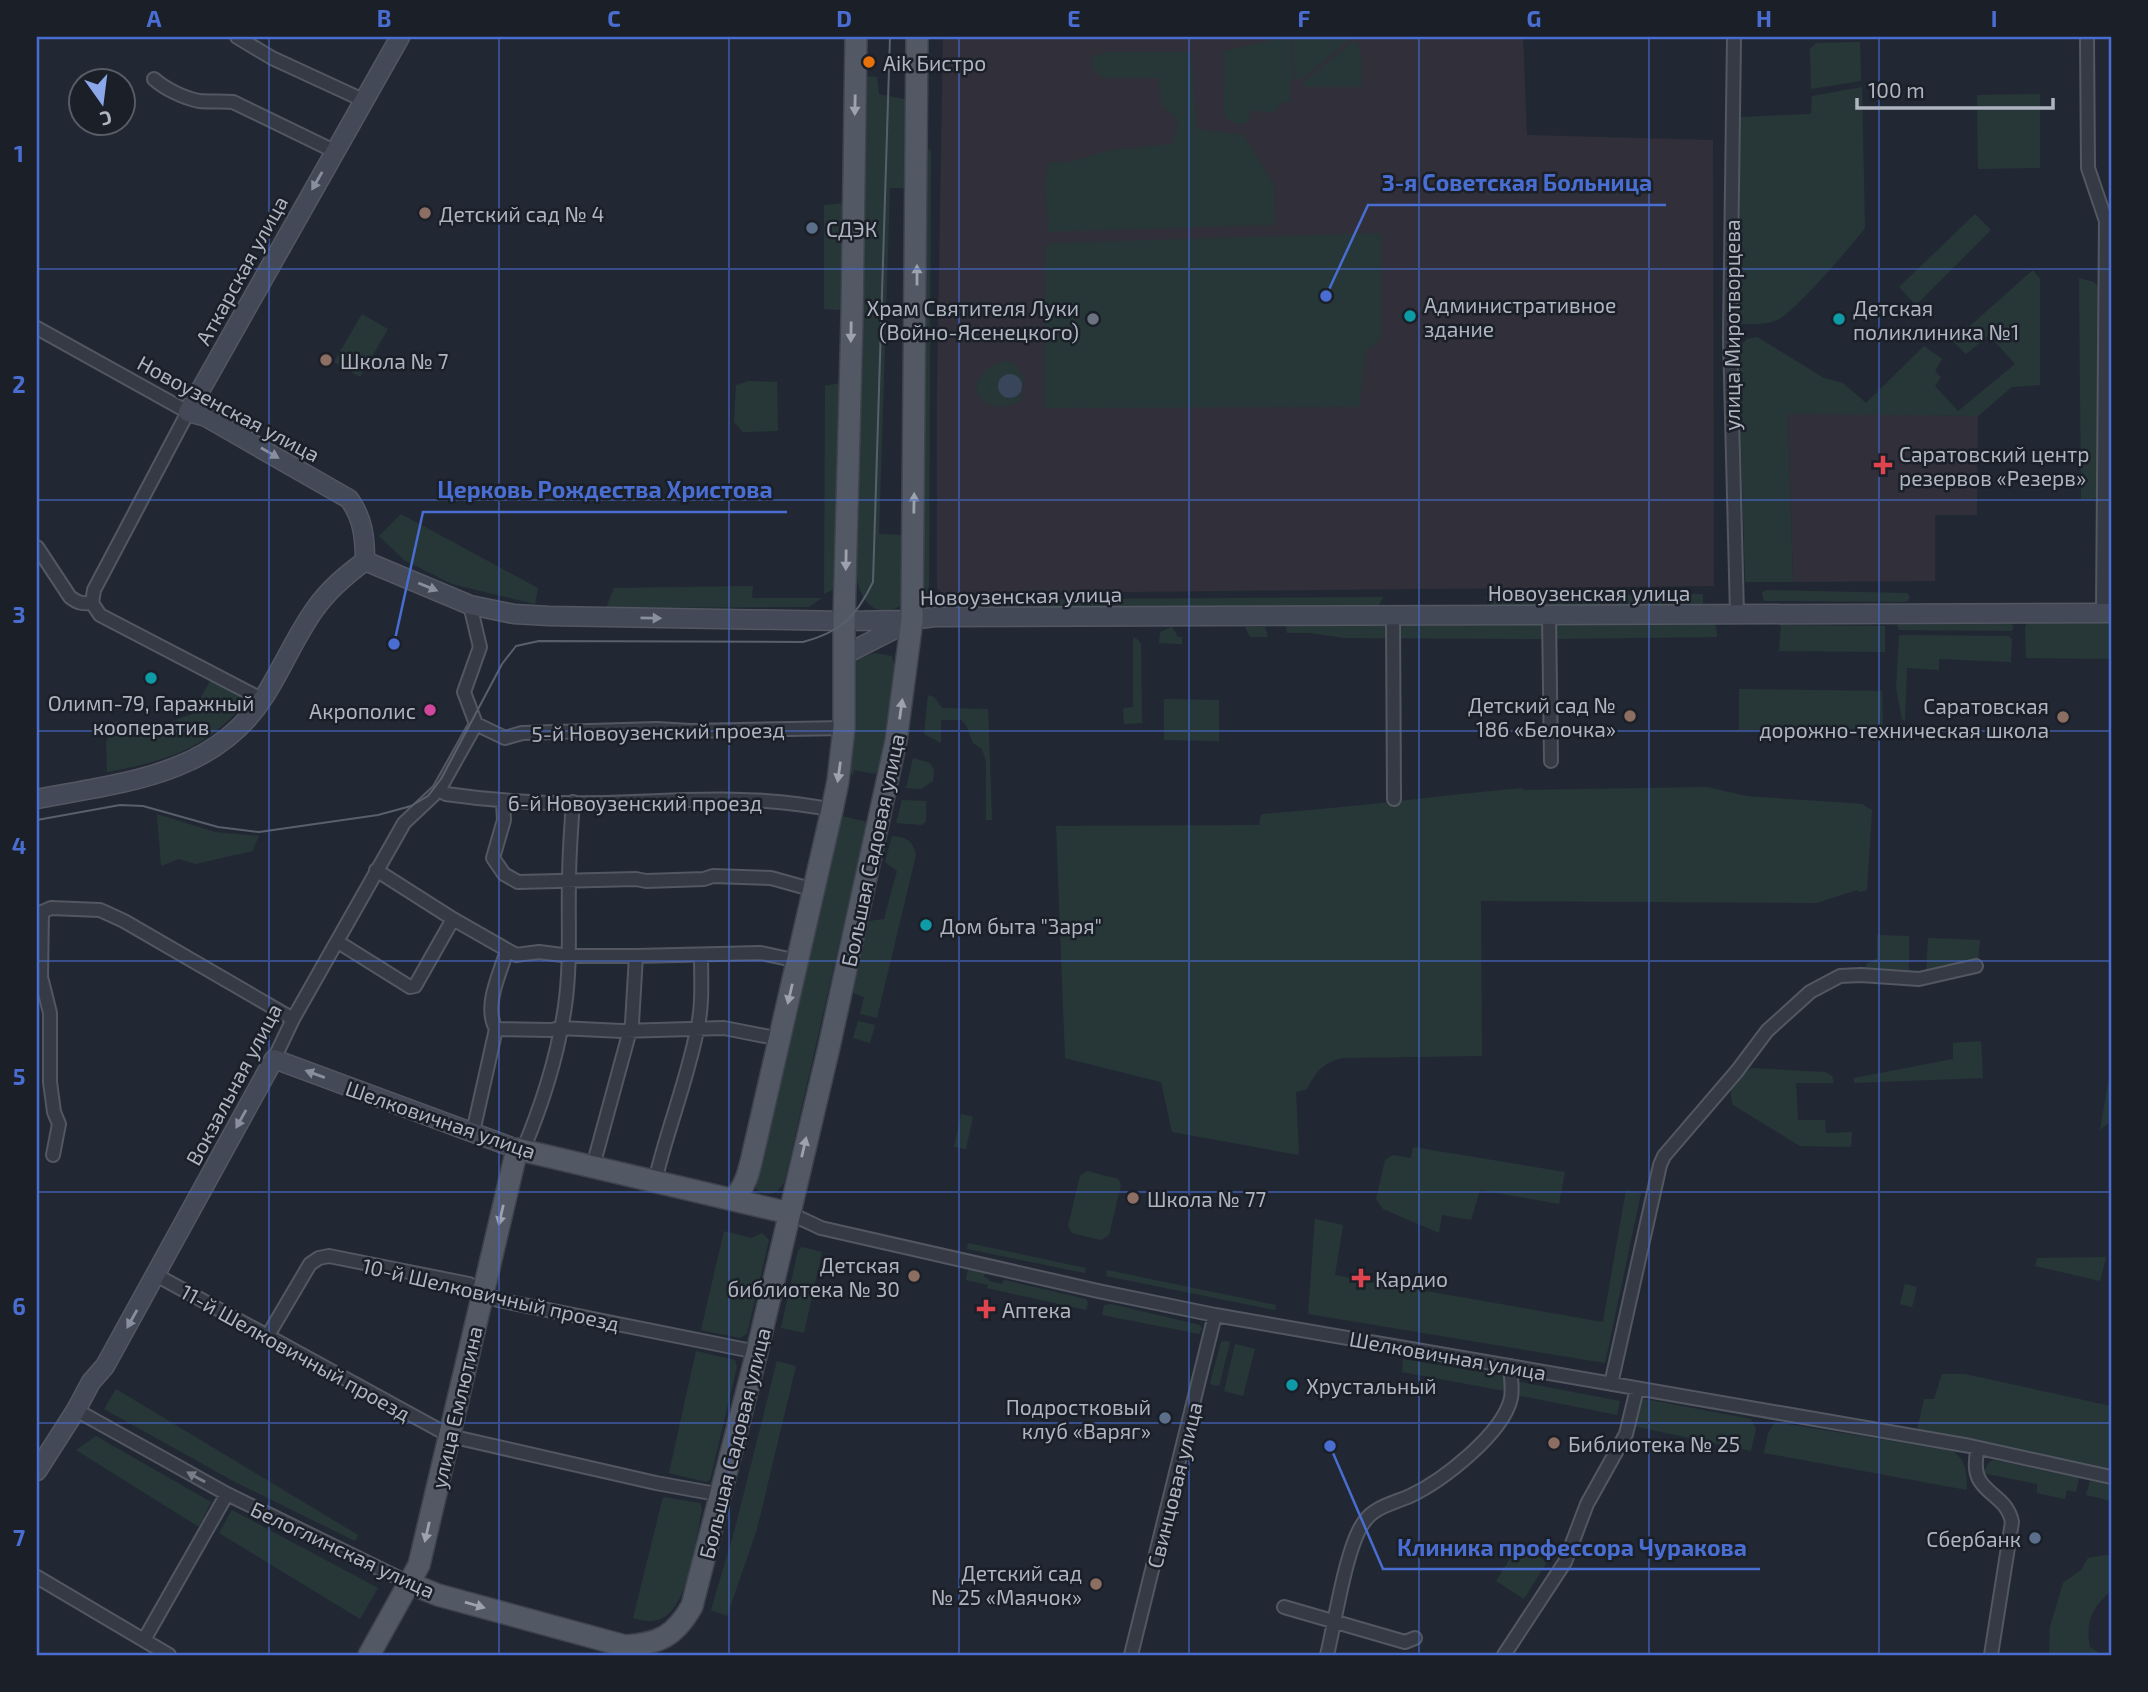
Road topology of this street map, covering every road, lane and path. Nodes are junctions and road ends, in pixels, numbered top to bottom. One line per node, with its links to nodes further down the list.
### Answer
1 (237, 37): 8 (street)
2 (400, 37): 8 (main road, Аткарская улица)
3 (856, 37): 21 (main road, one-way to 21)
4 (918, 37): 20 (main road, Большая Садовая улица, one-way to 4)
5 (1734, 37): 17 (street, улица Миротворцева)
6 (2087, 37): 16 (street)
7 (154, 79): 9 (street)
8 (363, 100): 9 (main road, Аткарская улица)
9 (334, 151): 11 (main road, Аткарская улица, one-way to 11)
10 (37, 328): 11 (street, Новоузенская улица)
11 (188, 412): 13 (main road, Новоузенская улица, one-way to 13); 14 (street, Аткарская улица)
12 (37, 547): 14 (street)
13 (365, 561): 15 (main road, Новоузенская улица, one-way to 15); 23 (main road)
14 (92, 603): 23 (street)
15 (470, 605): 21 (main road, Новоузенская улица, one-way to 21); 24 (street)
16 (2107, 613): 17 (main road, Новоузенская улица)
17 (1737, 614): 19 (main road, Новоузенская улица)
18 (1393, 615): 19 (main road, Новоузенская улица); 20 (main road, Новоузенская улица); 29 (street)
19 (1549, 615): 26 (street)
20 (912, 620): 21 (main road, Новоузенская улица); 22 (main road); 57 (main road, Большая Садовая улица, one-way to 20)
21 (844, 621): 22 (main road)
22 (845, 655): 25 (main road)
23 (263, 699): 28 (main road)
24 (476, 724): 25 (street, 5-й Новоузенский проезд); 27 (street, Вокзальная улица)
25 (844, 728): 32 (main road, one-way to 32)
26 (1551, 761)
27 (439, 790): 30 (street, 6-й Новоузенский проезд); 33 (street, Вокзальная улица)
28 (37, 799)
29 (1394, 799)
30 (503, 802): 31 (street, 6-й Новоузенский проезд); 34 (street)
31 (573, 802): 32 (street, 6-й Новоузенский проезд); 34 (street, улица Емлютина)
32 (832, 810): 35 (main road)
33 (376, 870): 36 (street); 37 (street, Вокзальная улица)
34 (568, 879): 35 (street); 40 (street, улица Емлютина)
35 (814, 890): 42 (main road)
36 (453, 919): 37 (street); 38 (street)
37 (338, 942): 44 (street, Вокзальная улица)
38 (506, 950): 40 (street); 46 (street)
39 (701, 955): 41 (street); 42 (street); 47 (street)
40 (569, 956): 41 (street); 45 (street, улица Емлютина)
41 (636, 956): 48 (street)
42 (798, 961): 49 (main road, one-way to 49)
43 (1976, 966): 64 (street)
44 (293, 1019): 50 (street, Вокзальная улица); 53 (street)
45 (560, 1028): 46 (street); 48 (street); 52 (street, улица Емлютина)
46 (496, 1029): 51 (street)
47 (698, 1029): 48 (street); 49 (street); 55 (street)
48 (630, 1030): 54 (street)
49 (780, 1039): 56 (main road)
50 (274, 1059): 51 (main road, Шелковичная улица, one-way to 50); 58 (main road, Вокзальная улица, one-way to 58)
51 (473, 1132): 52 (main road, Шелковичная улица)
52 (520, 1149): 54 (main road, Шелковичная улица); 59 (main road, улица Емлютина, one-way to 59)
53 (53, 1155)
54 (593, 1166): 55 (main road, Шелковичная улица)
55 (655, 1181): 56 (main road, Шелковичная улица)
56 (733, 1199): 57 (main road, Шелковичная улица)
57 (789, 1213): 60 (street, Шелковичная улица); 62 (main road, Большая Садовая улица)
58 (156, 1275): 61 (street, 11-й Шелковичный проезд); 66 (main road, Вокзальная улица, one-way to 66)
59 (483, 1292): 61 (street, 10-й Шелковичный проезд); 62 (street, 10-й Шелковичный проезд); 67 (main road, улица Емлютина)
60 (1215, 1315): 63 (street, Шелковичная улица); 82 (street, Свинцовая улица)
61 (267, 1336): 67 (street, 11-й Шелковичный проезд)
62 (757, 1352): 72 (main road, Большая Садовая улица)
63 (1511, 1366): 64 (street, Шелковичная улица); 76 (street)
64 (1611, 1384): 65 (street, Шелковичная улица)
65 (1637, 1389): 68 (street, Шелковичная улица); 84 (street)
66 (76, 1410): 69 (main road, Вокзальная улица); 71 (street, Белоглинская улица, one-way to 66)
67 (450, 1436): 72 (street, 11-й Шелковичный проезд); 74 (main road, улица Емлютина, one-way to 74)
68 (1978, 1448): 70 (street, Шелковичная улица); 85 (street)
69 (37, 1471)
70 (2111, 1477)
71 (227, 1494): 74 (street, Белоглинская улица); 79 (street)
72 (722, 1495): 77 (main road, Большая Садовая улица)
73 (37, 1577): 79 (street)
74 (411, 1584): 77 (main road, Белоглинская улица, one-way to 77); 81 (main road, улица Емлютина)
75 (1284, 1607): 76 (street)
76 (1336, 1622): 78 (street); 83 (street)
77 (668, 1636)
78 (1415, 1638)
79 (145, 1640): 80 (street)
80 (169, 1655)
81 (369, 1655)
82 (1131, 1655)
83 (1327, 1655)
84 (1504, 1655)
85 (1991, 1655)

